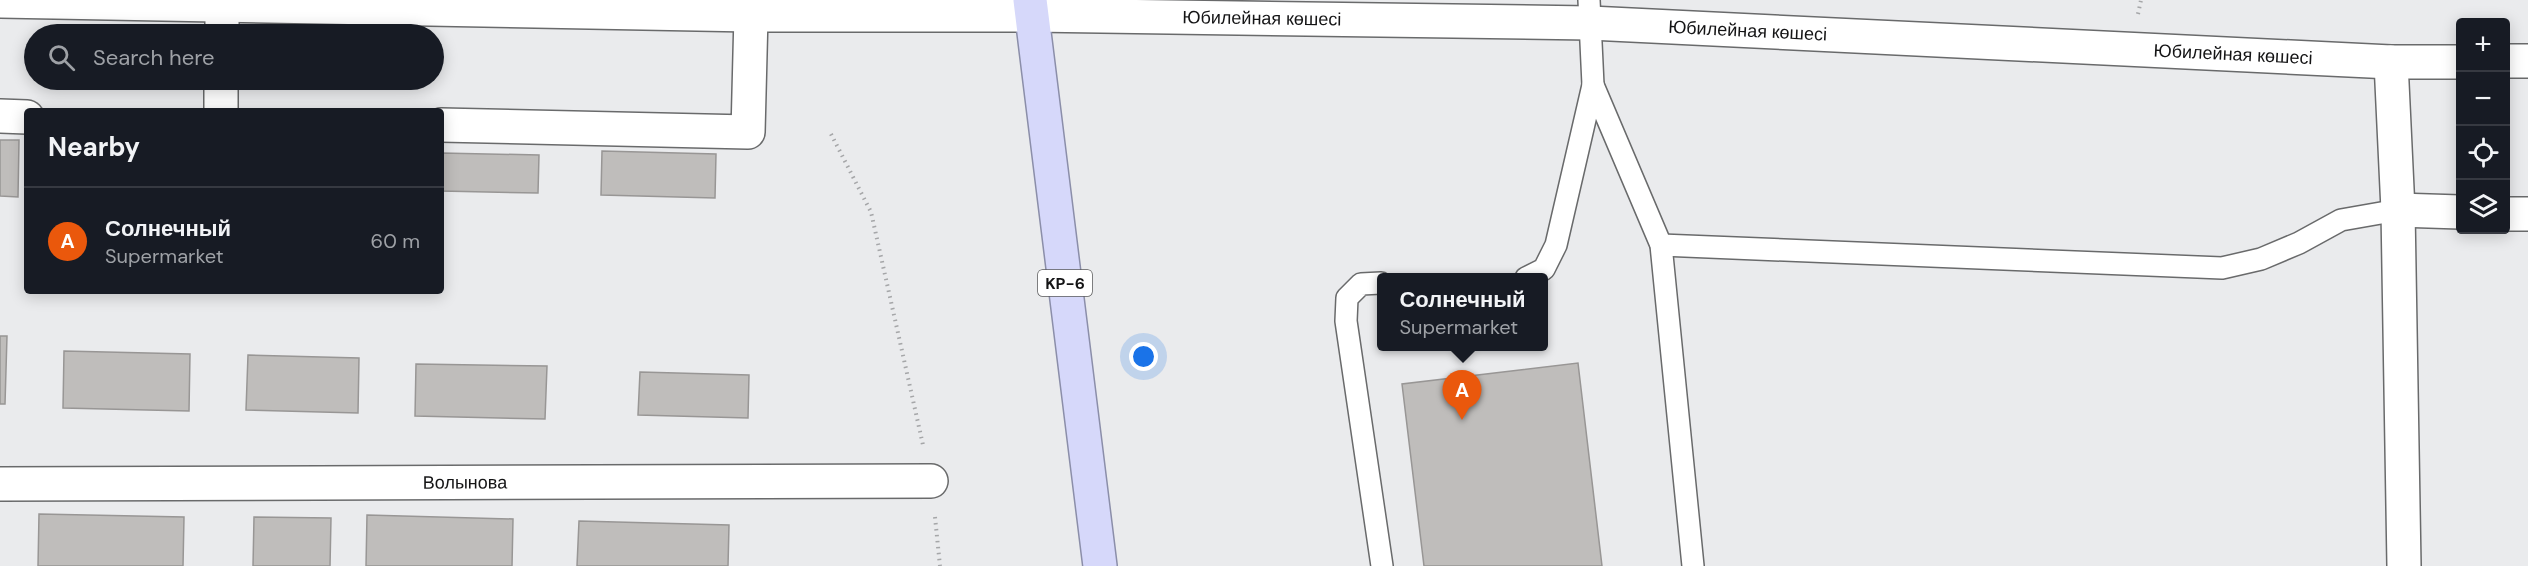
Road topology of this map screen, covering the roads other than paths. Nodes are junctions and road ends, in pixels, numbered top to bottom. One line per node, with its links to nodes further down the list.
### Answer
1 (0, 1): 6 (street, Юбилейная көшесі)
2 (1031, 7): 3 (street, Юбилейная көшесі); 4 (street, Юбилейная көшесі); 26 (highway, KP-6)
3 (785, 8): 5 (street, Юбилейная көшесі)
4 (1589, 12): 9 (street, Юбилейная көшесі); 11 (lane)
5 (751, 15): 6 (street, Юбилейная көшесі); 16 (street)
6 (222, 20)
7 (2510, 61): 8 (street)
8 (2528, 61)
9 (2391, 62): 10 (street, Юбилейная көшесі); 17 (street)
10 (2456, 62)
11 (1593, 85): 21 (lane); 22 (lane)
12 (221, 90): 13 (street)
13 (221, 108)
14 (0, 116): 15 (street)
15 (24, 117)
16 (444, 125)
17 (2398, 210): 18 (street); 21 (lane); 29 (street)
18 (2456, 212)
19 (2510, 214): 20 (street)
20 (2528, 214)
21 (1661, 244): 28 (lane)
22 (1536, 273)
23 (1377, 283): 27 (lane)
24 (931, 481): 25 (street, Волынова)
25 (0, 484)
26 (1100, 566)
27 (1382, 566)
28 (1693, 566)
29 (2404, 566)

